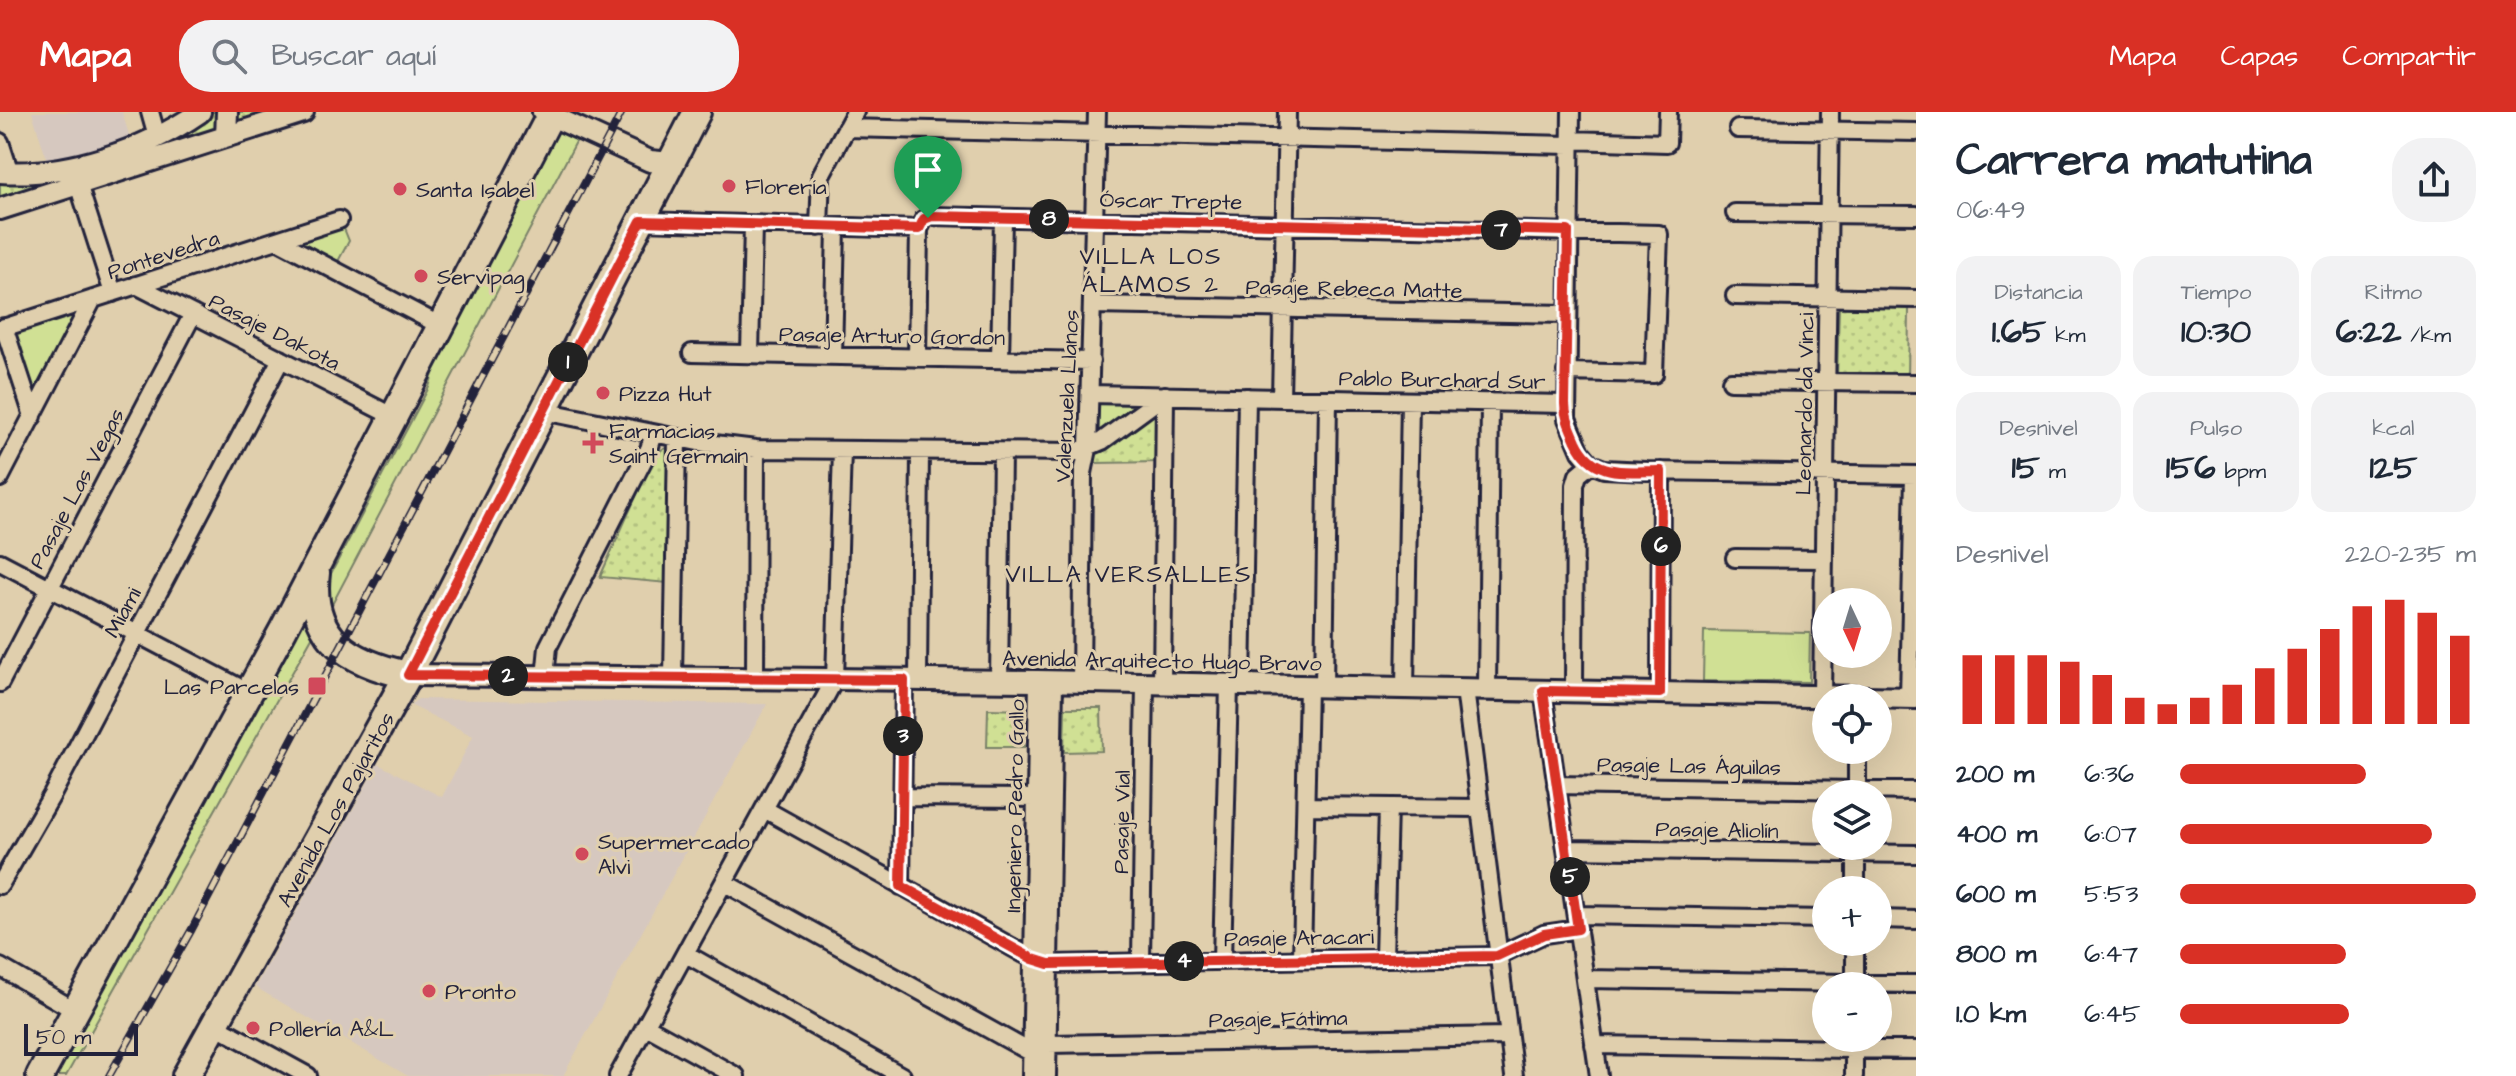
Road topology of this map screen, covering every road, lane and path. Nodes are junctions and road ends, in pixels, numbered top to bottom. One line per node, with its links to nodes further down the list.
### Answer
1 (150, 112): 19 (street)
2 (200, 112): 19 (street)
3 (227, 112): 18 (street)
4 (303, 112): 18 (street)
5 (697, 112): 23 (main road, Avenida Los Pajaritos)
6 (855, 112): 13 (street)
7 (1097, 112): 17 (street, Valenzuela Llanos)
8 (1287, 112): 20 (street)
9 (1571, 112): 22 (street)
10 (1668, 112): 22 (street)
11 (1830, 112): 15 (street, Leonardo da Vinci)
12 (548, 113): 23 (street); 50 (main road)
13 (846, 128): 17 (street); 36 (street)
14 (1738, 129): 15 (street)
15 (1830, 130): 16 (street); 28 (street, Leonardo da Vinci)
16 (1916, 132)
17 (1097, 133): 20 (street); 32 (street, Valenzuela Llanos)
18 (226, 136): 25 (street)
19 (157, 137): 24 (street)
20 (1286, 139): 22 (street); 35 (street)
21 (0, 142): 24 (street)
22 (1570, 142): 38 (street)
23 (671, 163): 33 (main road, Avenida Los Pajaritos)
24 (5, 173): 26 (street)
25 (78, 184): 26 (street); 41 (street)
26 (6, 207)
27 (1735, 213): 28 (street)
28 (1828, 214): 29 (street); 43 (street, Leonardo da Vinci)
29 (1916, 215)
30 (1003, 218): 32 (street, Óscar Trepte); 37 (street, Óscar Trepte); 57 (street)
31 (339, 220): 39 (street, Pontevedra)
32 (1094, 220): 35 (street, Óscar Trepte); 46 (street, Valenzuela Llanos)
33 (641, 221): 34 (street, Óscar Trepte); 71 (main road, Avenida Los Pajaritos)
34 (753, 225): 36 (street, Óscar Trepte); 53 (street)
35 (1284, 225): 38 (street, Óscar Trepte); 47 (street)
36 (827, 228): 37 (street, Óscar Trepte); 54 (street)
37 (919, 229): 55 (street)
38 (1568, 231): 49 (street); 59 (street, Óscar Trepte)
39 (277, 240): 40 (street, Pontevedra); 50 (street)
40 (136, 285): 41 (street, Pontevedra); 48 (street, Pasaje Dakota)
41 (113, 293): 44 (street, Pontevedra)
42 (1735, 296): 43 (street)
43 (1827, 298): 45 (street); 61 (street, Leonardo da Vinci)
44 (93, 299): 51 (street, Pontevedra); 72 (street)
45 (1916, 299)
46 (1092, 305): 47 (street, Pasaje Rebeca Matte); 58 (street, Valenzuela Llanos)
47 (1282, 309): 49 (street, Pasaje Rebeca Matte); 66 (street)
48 (193, 314): 56 (street, Pasaje Dakota); 90 (street, Pasaje Las Vegas)
49 (1567, 314): 59 (street)
50 (441, 326): 73 (main road)
51 (2, 328): 72 (street)
52 (692, 353): 53 (street, Pasaje Arturo Gordon)
53 (750, 354): 54 (street, Pasaje Arturo Gordon)
54 (833, 356): 55 (street, Pasaje Arturo Gordon)
55 (917, 358): 57 (street, Pasaje Arturo Gordon)
56 (281, 359): 73 (street, Pasaje Dakota); 91 (street, Miami)
57 (1000, 359): 58 (street, Pasaje Arturo Gordon)
58 (1091, 361): 63 (street, Valenzuela Llanos)
59 (1566, 372): 70 (street)
60 (1731, 381): 61 (street)
61 (1826, 382): 62 (street); 83 (street, Leonardo da Vinci)
62 (1916, 383)
63 (1090, 394): 64 (street, Pablo Burchard Sur); 77 (street, Valenzuela Llanos)
64 (1165, 395): 65 (street, Pablo Burchard Sur); 77 (street); 102 (street, Pasaje Vial)
65 (1247, 397): 66 (street, Pablo Burchard Sur); 104 (street)
66 (1281, 398): 67 (street, Pablo Burchard Sur)
67 (1328, 399): 68 (street, Pablo Burchard Sur); 105 (street)
68 (1410, 401): 69 (street, Pablo Burchard Sur); 106 (street)
69 (1490, 402): 70 (street, Pablo Burchard Sur); 108 (street)
70 (1565, 404): 81 (street, Pablo Burchard Sur)
71 (543, 411): 74 (street); 92 (main road, Avenida Los Pajaritos)
72 (33, 416): 85 (street)
73 (394, 417): 89 (main road)
74 (654, 434): 75 (street); 93 (street)
75 (677, 439): 76 (street); 94 (street)
76 (756, 449): 78 (street); 95 (street)
77 (1088, 449): 80 (street); 100 (street, Valenzuela Llanos)
78 (842, 450): 79 (street); 96 (street)
79 (920, 451): 80 (street); 97 (street)
80 (1002, 452): 98 (street)
81 (1591, 464): 82 (street); 110 (street)
82 (1661, 471): 83 (street); 112 (street)
83 (1825, 473): 84 (street); 87 (street, Leonardo da Vinci)
84 (1915, 475): 115 (street)
85 (0, 478)
86 (1735, 558): 87 (street)
87 (1824, 559): 103 (street, Leonardo da Vinci)
88 (0, 562): 90 (street)
89 (317, 565): 92 (main road); 111 (main road)
90 (49, 587): 91 (street); 101 (street, Pasaje Las Vegas)
91 (136, 634): 111 (street); 131 (street, Miami)
92 (408, 675): 93 (street, Avenida Arquitecto Hugo Bravo); 150 (main road, Avenida Los Pajaritos)
93 (545, 677): 94 (street, Avenida Arquitecto Hugo Bravo)
94 (673, 678): 95 (street, Avenida Arquitecto Hugo Bravo)
95 (755, 679): 96 (street, Avenida Arquitecto Hugo Bravo)
96 (835, 679): 97 (street, Avenida Arquitecto Hugo Bravo); 125 (street)
97 (911, 680): 98 (street, Avenida Arquitecto Hugo Bravo); 120 (street)
98 (999, 681): 99 (street, Avenida Arquitecto Hugo Bravo)
99 (1046, 682): 100 (street, Avenida Arquitecto Hugo Bravo); 121 (street, Ingeniero Pedro Gallo); 142 (street, Ingeniero Pedro Gallo)
100 (1081, 682): 102 (street, Avenida Arquitecto Hugo Bravo)
101 (0, 683)
102 (1154, 684): 104 (street, Avenida Arquitecto Hugo Bravo); 143 (street, Pasaje Vial)
103 (1822, 684)
104 (1236, 685): 105 (street, Avenida Arquitecto Hugo Bravo); 141 (street)
105 (1316, 686): 106 (street, Avenida Arquitecto Hugo Bravo); 122 (street)
106 (1405, 688): 107 (street, Avenida Arquitecto Hugo Bravo)
107 (1465, 689): 108 (street, Avenida Arquitecto Hugo Bravo); 124 (street)
108 (1487, 690): 109 (street, Avenida Arquitecto Hugo Bravo)
109 (1543, 691): 110 (street, Avenida Arquitecto Hugo Bravo); 116 (street)
110 (1574, 691): 112 (street, Avenida Arquitecto Hugo Bravo)
111 (250, 693): 149 (main road)
112 (1660, 693): 113 (street, Avenida Arquitecto Hugo Bravo)
113 (1812, 696)
114 (1892, 698): 115 (street, Avenida Arquitecto Hugo Bravo)
115 (1913, 698)
116 (1556, 785): 117 (street, Pasaje Las Águilas); 126 (street)
117 (1812, 791)
118 (1892, 791): 119 (street, Pasaje Las Águilas)
119 (1916, 791)
120 (903, 797): 121 (street); 132 (street)
121 (1036, 798): 142 (street, Ingeniero Pedro Gallo)
122 (1306, 806): 123 (street); 140 (street)
123 (1388, 807): 124 (street); 139 (street)
124 (1478, 808): 138 (street)
125 (766, 810): 130 (street); 132 (street)
126 (1566, 849): 127 (street, Pasaje Aliolín); 136 (street)
127 (1812, 850)
128 (1892, 852): 129 (street, Pasaje Aliolín)
129 (1916, 854)
130 (725, 883): 137 (street); 159 (street)
131 (0, 885)
132 (901, 886): 142 (street)
133 (1812, 919): 136 (street, Pasaje Aracari)
134 (1892, 919): 135 (street)
135 (1916, 920)
136 (1577, 922): 138 (street, Pasaje Aracari); 145 (street)
137 (686, 954): 151 (street); 165 (street)
138 (1497, 956): 139 (street, Pasaje Aracari); 152 (street)
139 (1384, 958): 140 (street, Pasaje Aracari)
140 (1302, 959): 141 (street, Pasaje Aracari)
141 (1222, 960): 143 (street, Pasaje Aracari)
142 (1041, 961): 143 (street, Pasaje Aracari); 153 (street, Ingeniero Pedro Gallo); 159 (street, Ingeniero Pedro Gallo)
143 (1141, 961)
144 (0, 967): 149 (street)
145 (1585, 979): 146 (street); 155 (street)
146 (1812, 983)
147 (1892, 984): 148 (street)
148 (1916, 984)
149 (76, 1011): 161 (main road)
150 (215, 1025): 160 (street); 162 (main road, Avenida Los Pajaritos)
151 (646, 1026): 163 (street); 164 (street)
152 (1508, 1036): 153 (street, Pasaje Fátima); 168 (street)
153 (1048, 1044): 167 (street, Ingeniero Pedro Gallo)
154 (1812, 1044): 155 (street)
155 (1594, 1045): 169 (street)
156 (1892, 1048): 157 (street)
157 (1916, 1050)
158 (1854, 1052): 170 (street)
159 (1032, 1053): 166 (street, Ingeniero Pedro Gallo)
160 (300, 1074)
161 (40, 1076)
162 (186, 1076)
163 (618, 1076)
164 (736, 1076)
165 (902, 1076)
166 (1031, 1076)
167 (1047, 1076)
168 (1514, 1076)
169 (1599, 1076)
170 (1854, 1076)

